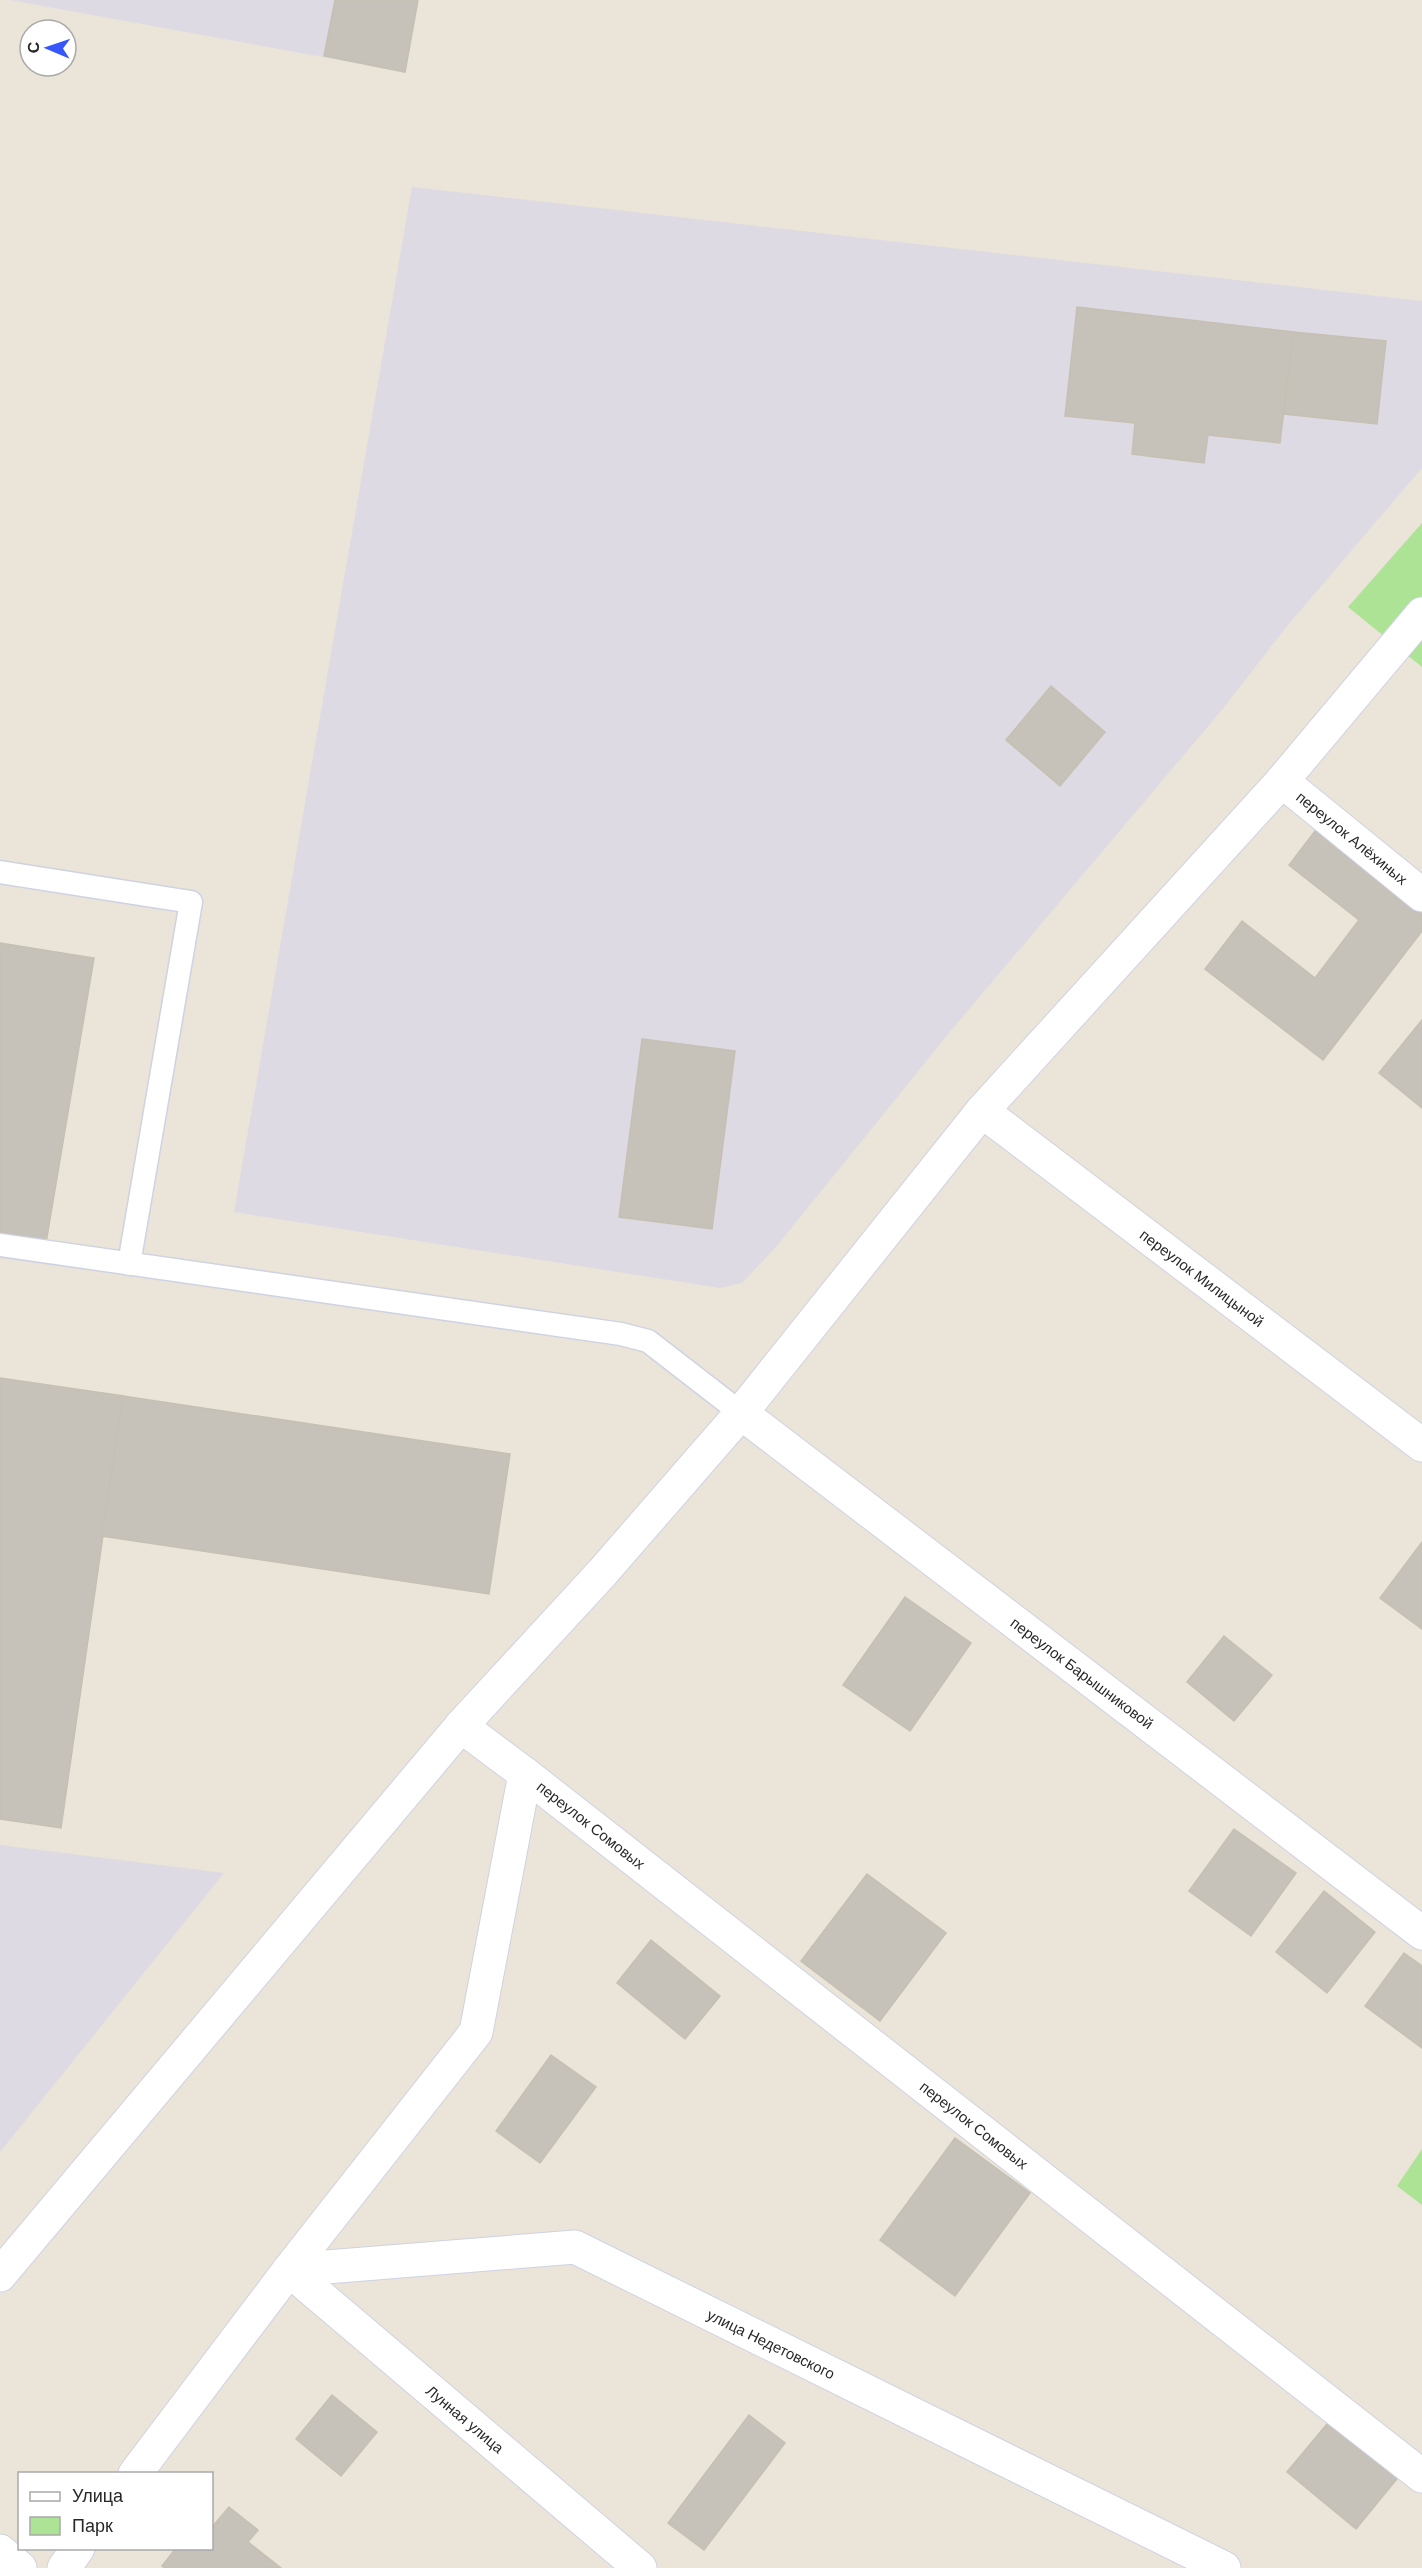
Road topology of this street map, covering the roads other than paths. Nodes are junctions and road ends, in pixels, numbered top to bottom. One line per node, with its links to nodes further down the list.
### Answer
1 (1422, 614): 2 (street)
2 (1282, 781): 4 (street, переулок Алёхиных); 5 (street)
3 (0, 872): 7 (lane)
4 (1422, 895)
5 (982, 1111): 8 (street); 9 (street, переулок Милицыной)
6 (0, 1245): 7 (lane)
7 (129, 1264): 8 (lane)
8 (741, 1413): 10 (street); 12 (street, переулок Барышниковой)
9 (1422, 1445)
10 (461, 1726): 11 (street, переулок Сомовых); 14 (street)
11 (525, 1774): 13 (street); 16 (street, переулок Сомовых)
12 (1422, 1933)
13 (289, 2270): 15 (street); 21 (street, Лунная улица); 22 (street, улица Недетовского)
14 (0, 2276)
15 (137, 2472)
16 (1422, 2476)
17 (77, 2550): 20 (street)
18 (0, 2551): 19 (street)
19 (20, 2568)
20 (64, 2568)
21 (640, 2568)
22 (1224, 2568)

